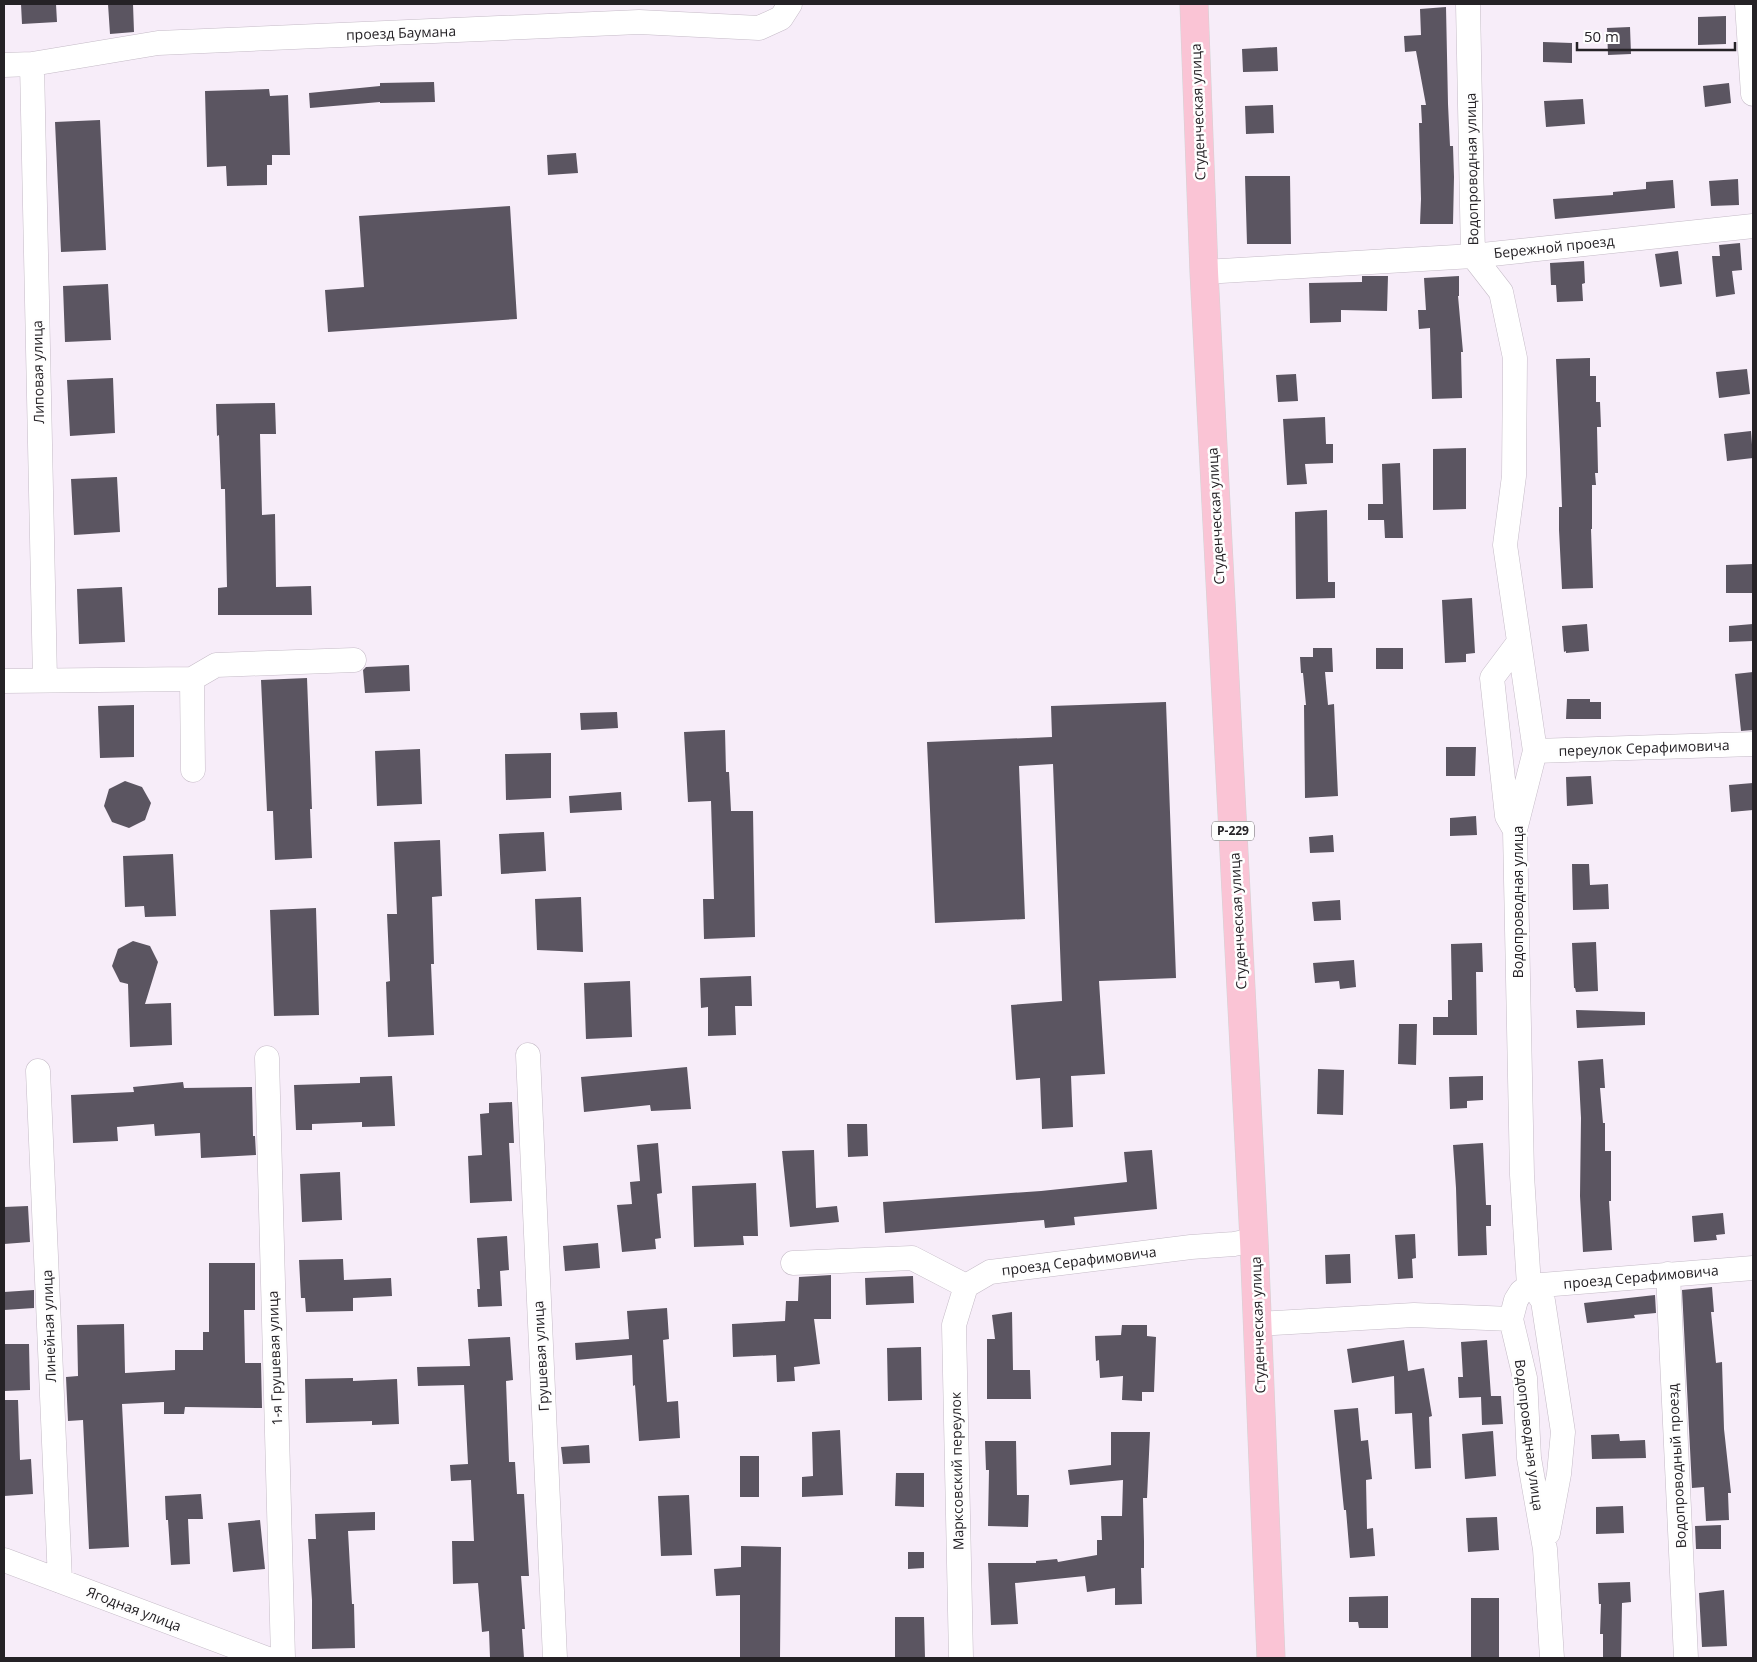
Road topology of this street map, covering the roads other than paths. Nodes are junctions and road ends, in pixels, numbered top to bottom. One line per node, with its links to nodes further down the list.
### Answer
1 (790, 4): 5 (street, проезд Баумана)
2 (1194, 4): 10 (main road, Студенческая улица / Р-229)
3 (1468, 4): 9 (street, Водопроводная улица)
4 (1747, 4): 7 (street)
5 (32, 64): 6 (street, проезд Баумана); 14 (street, Липовая улица)
6 (4, 66)
7 (1753, 94)
8 (1753, 226): 9 (street, Бережной проезд)
9 (1473, 256): 10 (street, Бережной проезд); 11 (street, Водопроводная улица)
10 (1204, 272): 23 (main road, Студенческая улица / Р-229)
11 (1519, 642): 17 (street, Водопроводная улица); 19 (street)
12 (354, 660): 13 (street)
13 (192, 678): 14 (street); 18 (street)
14 (45, 680): 15 (street)
15 (4, 681)
16 (1753, 744): 17 (street, переулок Серафимовича)
17 (1535, 751): 19 (street, Водопроводная улица)
18 (193, 770)
19 (1515, 830): 28 (street, Водопроводная улица)
20 (528, 1055): 36 (street, Грушевая улица)
21 (267, 1058): 35 (street, 1-я Грушевая улица)
22 (38, 1071): 33 (street, Линейная улица)
23 (1254, 1240): 27 (street, проезд Серафимовича); 30 (main road, Студенческая улица / Р-229)
24 (794, 1263): 27 (street)
25 (1753, 1268): 26 (street, проезд Серафимовича)
26 (1668, 1274): 28 (street, проезд Серафимовича); 40 (street, Водопроводный проезд)
27 (966, 1286): 37 (street, Марксовский переулок)
28 (1528, 1286): 29 (street); 31 (street)
29 (1511, 1319): 30 (street); 31 (street, Водопроводная улица)
30 (1258, 1324): 38 (main road, Студенческая улица / Р-229)
31 (1545, 1549): 39 (street, Водопроводная улица)
32 (4, 1560): 33 (street, Ягодная улица)
33 (60, 1581): 34 (street, Ягодная улица)
34 (265, 1658)
35 (283, 1658)
36 (554, 1658)
37 (961, 1658)
38 (1271, 1658)
39 (1552, 1658)
40 (1686, 1658)

